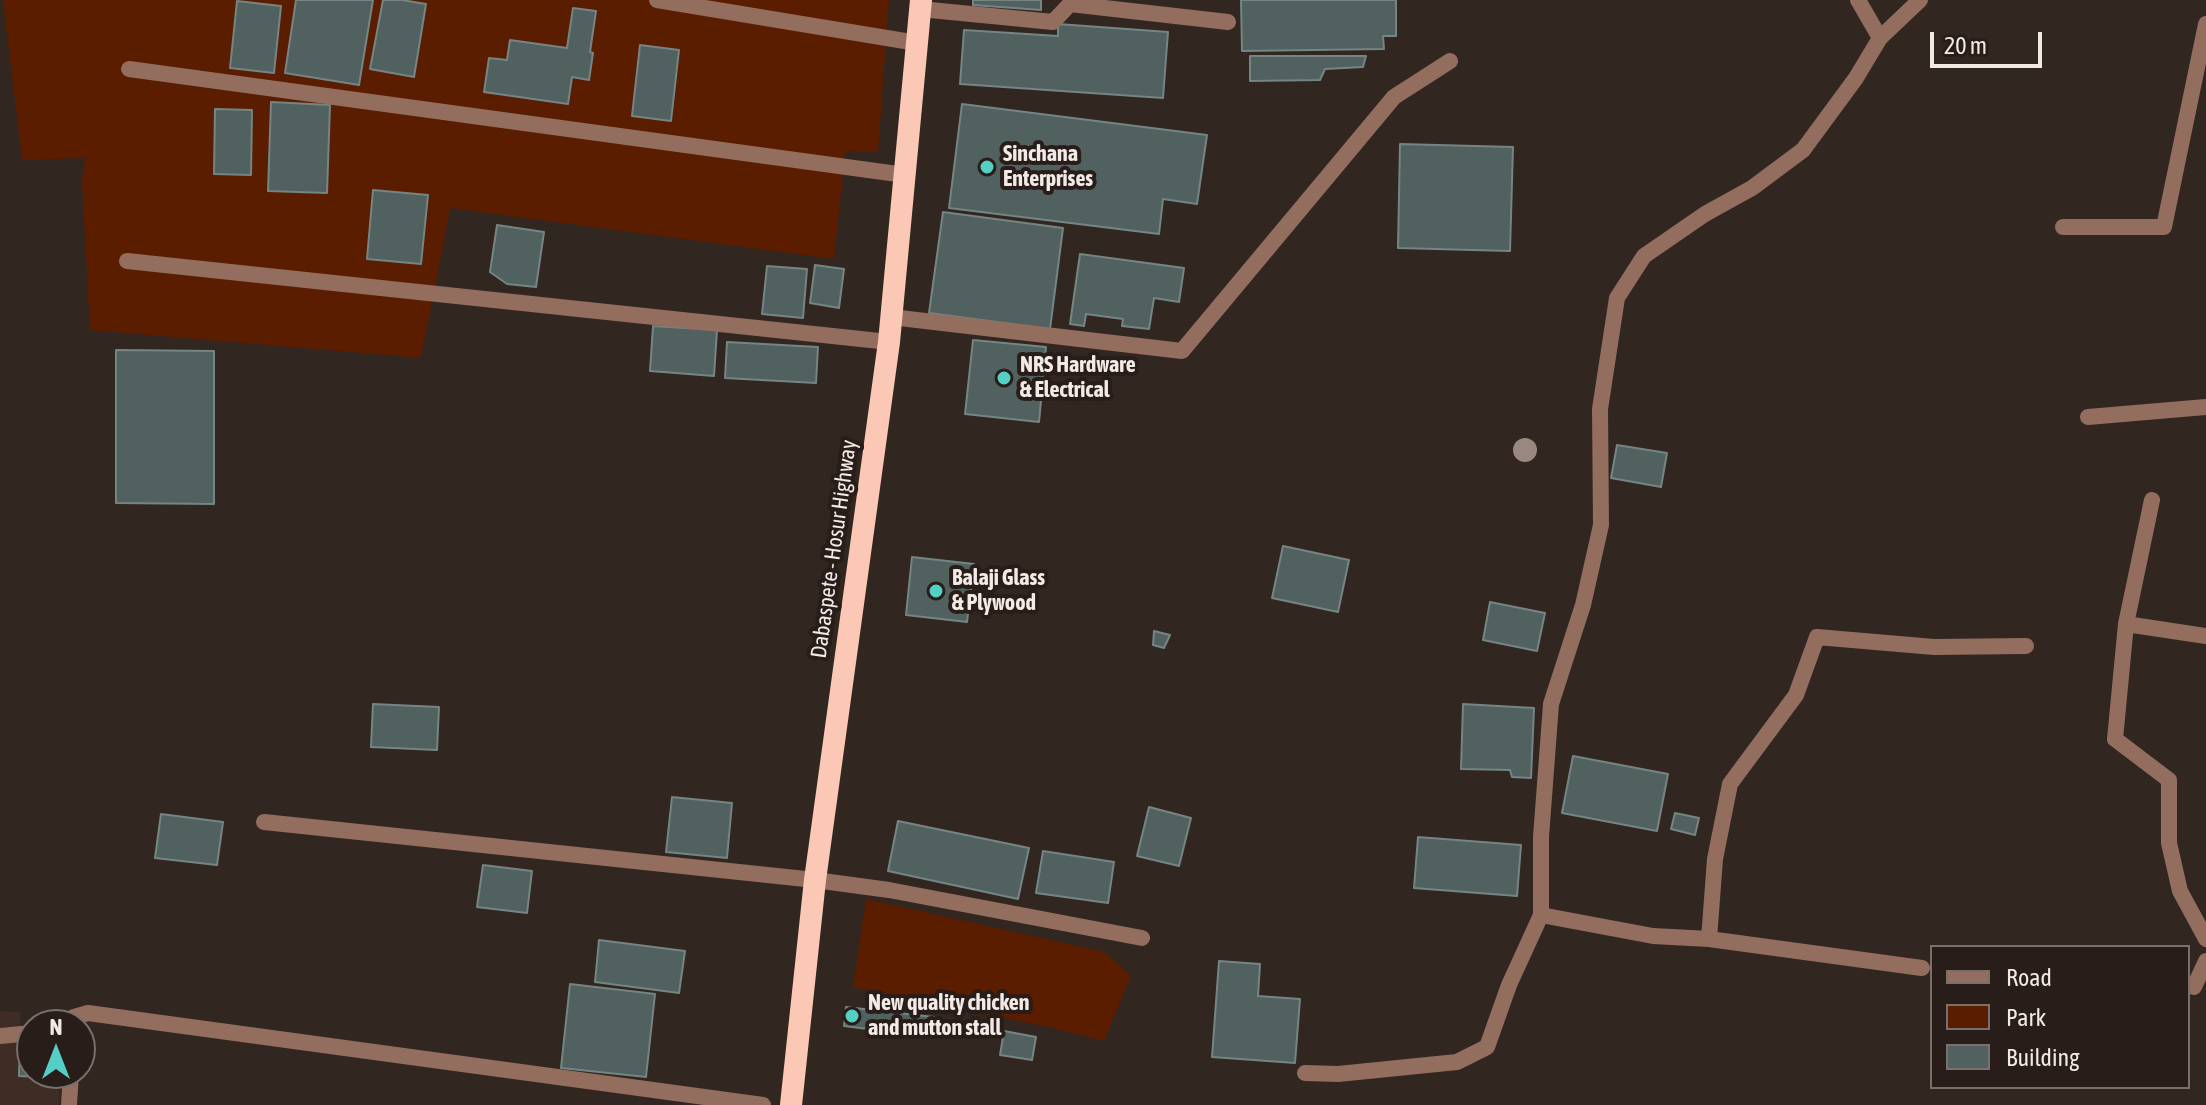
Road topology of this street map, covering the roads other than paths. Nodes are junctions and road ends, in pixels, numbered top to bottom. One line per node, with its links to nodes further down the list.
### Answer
1 (657, 0): 8 (street)
2 (1858, 0): 7 (street)
3 (1920, 0): 7 (street)
4 (921, 4): 5 (street); 8 (highway, Dabaspete - Hosur Highway)
5 (1228, 22)
6 (2206, 24): 12 (street)
7 (1880, 38): 24 (street)
8 (917, 43): 11 (highway, Dabaspete - Hosur Highway)
9 (1450, 61): 14 (street)
10 (129, 69): 11 (street)
11 (905, 175): 14 (highway, Dabaspete - Hosur Highway)
12 (2063, 227)
13 (127, 261): 15 (street)
14 (891, 317): 15 (highway, Dabaspete - Hosur Highway)
15 (889, 342): 23 (highway, Dabaspete - Hosur Highway)
16 (2206, 407): 17 (street)
17 (2088, 417)
18 (2152, 500): 19 (street)
19 (2126, 624): 20 (street); 27 (street)
20 (2206, 636)
21 (2026, 646): 26 (street)
22 (264, 822): 23 (street)
23 (815, 880): 25 (street); 34 (highway, Dabaspete - Hosur Highway)
24 (1541, 915): 26 (street); 32 (street)
25 (1142, 938)
26 (1709, 939): 29 (street)
27 (2206, 939)
28 (2206, 961): 30 (street)
29 (1922, 968)
30 (2194, 987)
31 (96, 1014): 33 (street)
32 (1305, 1073)
33 (763, 1105)
34 (791, 1105)

